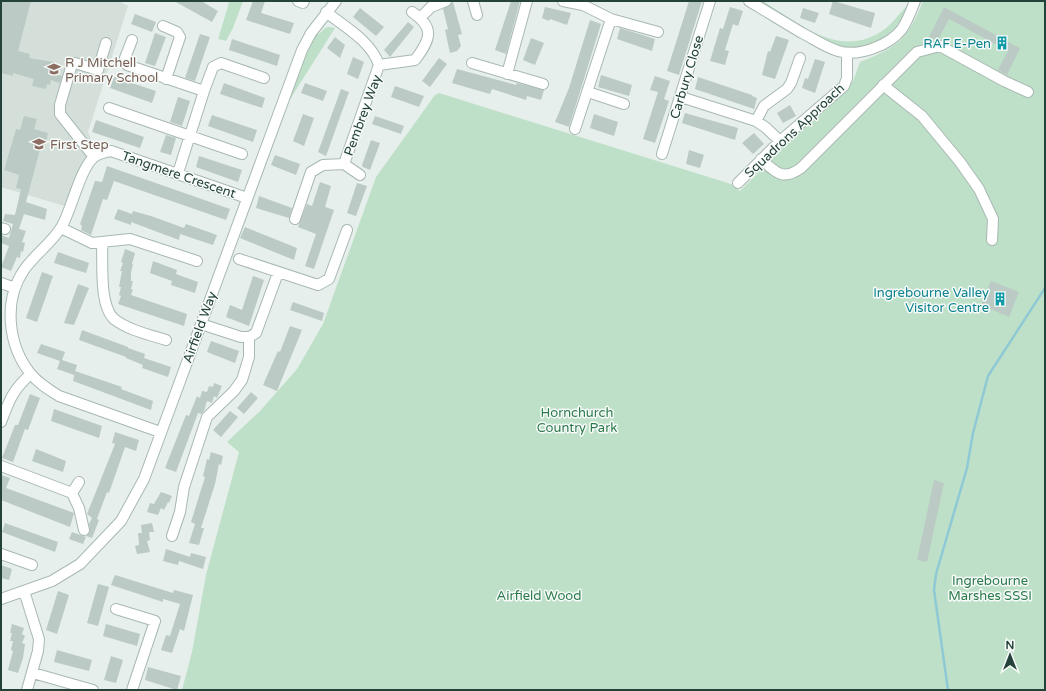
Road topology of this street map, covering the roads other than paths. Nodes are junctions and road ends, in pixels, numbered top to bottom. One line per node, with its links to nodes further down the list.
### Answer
1 (298, 1): 2 (street)
2 (304, 1)
3 (336, 1): 12 (street, Airfield Way)
4 (446, 1): 22 (street, Pembrey Way)
5 (473, 1): 13 (street)
6 (527, 1): 23 (street)
7 (563, 1): 11 (street)
8 (710, 1): 31 (street, Carbury Close)
9 (749, 1): 19 (street)
10 (915, 1): 19 (street)
11 (583, 3): 14 (street)
12 (326, 12): 22 (street, Pembrey Way); 46 (street, Airfield Way)
13 (477, 15)
14 (611, 19): 16 (street); 29 (street)
15 (163, 26): 25 (street)
16 (658, 32)
17 (132, 40): 25 (street)
18 (106, 43): 40 (street)
19 (847, 53): 37 (street, Squadrons Approach)
20 (800, 58): 34 (street)
21 (472, 63): 23 (street)
22 (379, 65): 42 (street, Pembrey Way)
23 (507, 74): 26 (street)
24 (264, 78): 28 (street)
25 (166, 79): 28 (street)
26 (543, 84)
27 (883, 85): 30 (street); 41 (street); 50 (street)
28 (204, 92): 36 (street)
29 (588, 92): 32 (street); 35 (street)
30 (1028, 92)
31 (680, 97): 34 (street); 39 (street, Carbury Close)
32 (624, 104)
33 (109, 108): 36 (street)
34 (756, 121): 37 (street)
35 (575, 130)
36 (190, 135): 38 (street); 43 (street)
37 (780, 141): 41 (street, Squadrons Approach)
38 (242, 154)
39 (662, 154)
40 (94, 157): 43 (street, Tangmere Crescent); 48 (street)
41 (761, 159): 45 (street, Squadrons Approach)
42 (344, 164): 44 (street, Pembrey Way); 47 (street, Pembrey Way)
43 (178, 173): 46 (street, Tangmere Crescent)
44 (360, 175)
45 (738, 183)
46 (247, 198): 57 (street, Airfield Way)
47 (295, 219)
48 (61, 228): 51 (street); 56 (street)
49 (347, 230): 54 (street)
50 (992, 240)
51 (102, 243): 53 (street); 59 (street)
52 (240, 259): 54 (street)
53 (197, 261)
54 (278, 273): 58 (street)
55 (1, 283): 56 (street)
56 (15, 288): 60 (street)
57 (201, 324): 58 (street); 62 (street, Airfield Way)
58 (248, 337): 67 (street)
59 (166, 340)
60 (31, 374): 61 (street); 62 (street)
61 (1, 422)
62 (160, 432): 70 (street, Airfield Way)
63 (1, 466): 65 (street)
64 (79, 482): 65 (street)
65 (72, 493): 66 (street)
66 (84, 530)
67 (172, 536)
68 (1, 554): 69 (street)
69 (32, 566)
70 (24, 591): 71 (street, Airfield Way); 73 (street)
71 (1, 599)
72 (116, 609): 76 (street)
73 (33, 673): 74 (street); 75 (street)
74 (27, 690)
75 (93, 690)
76 (132, 690)

